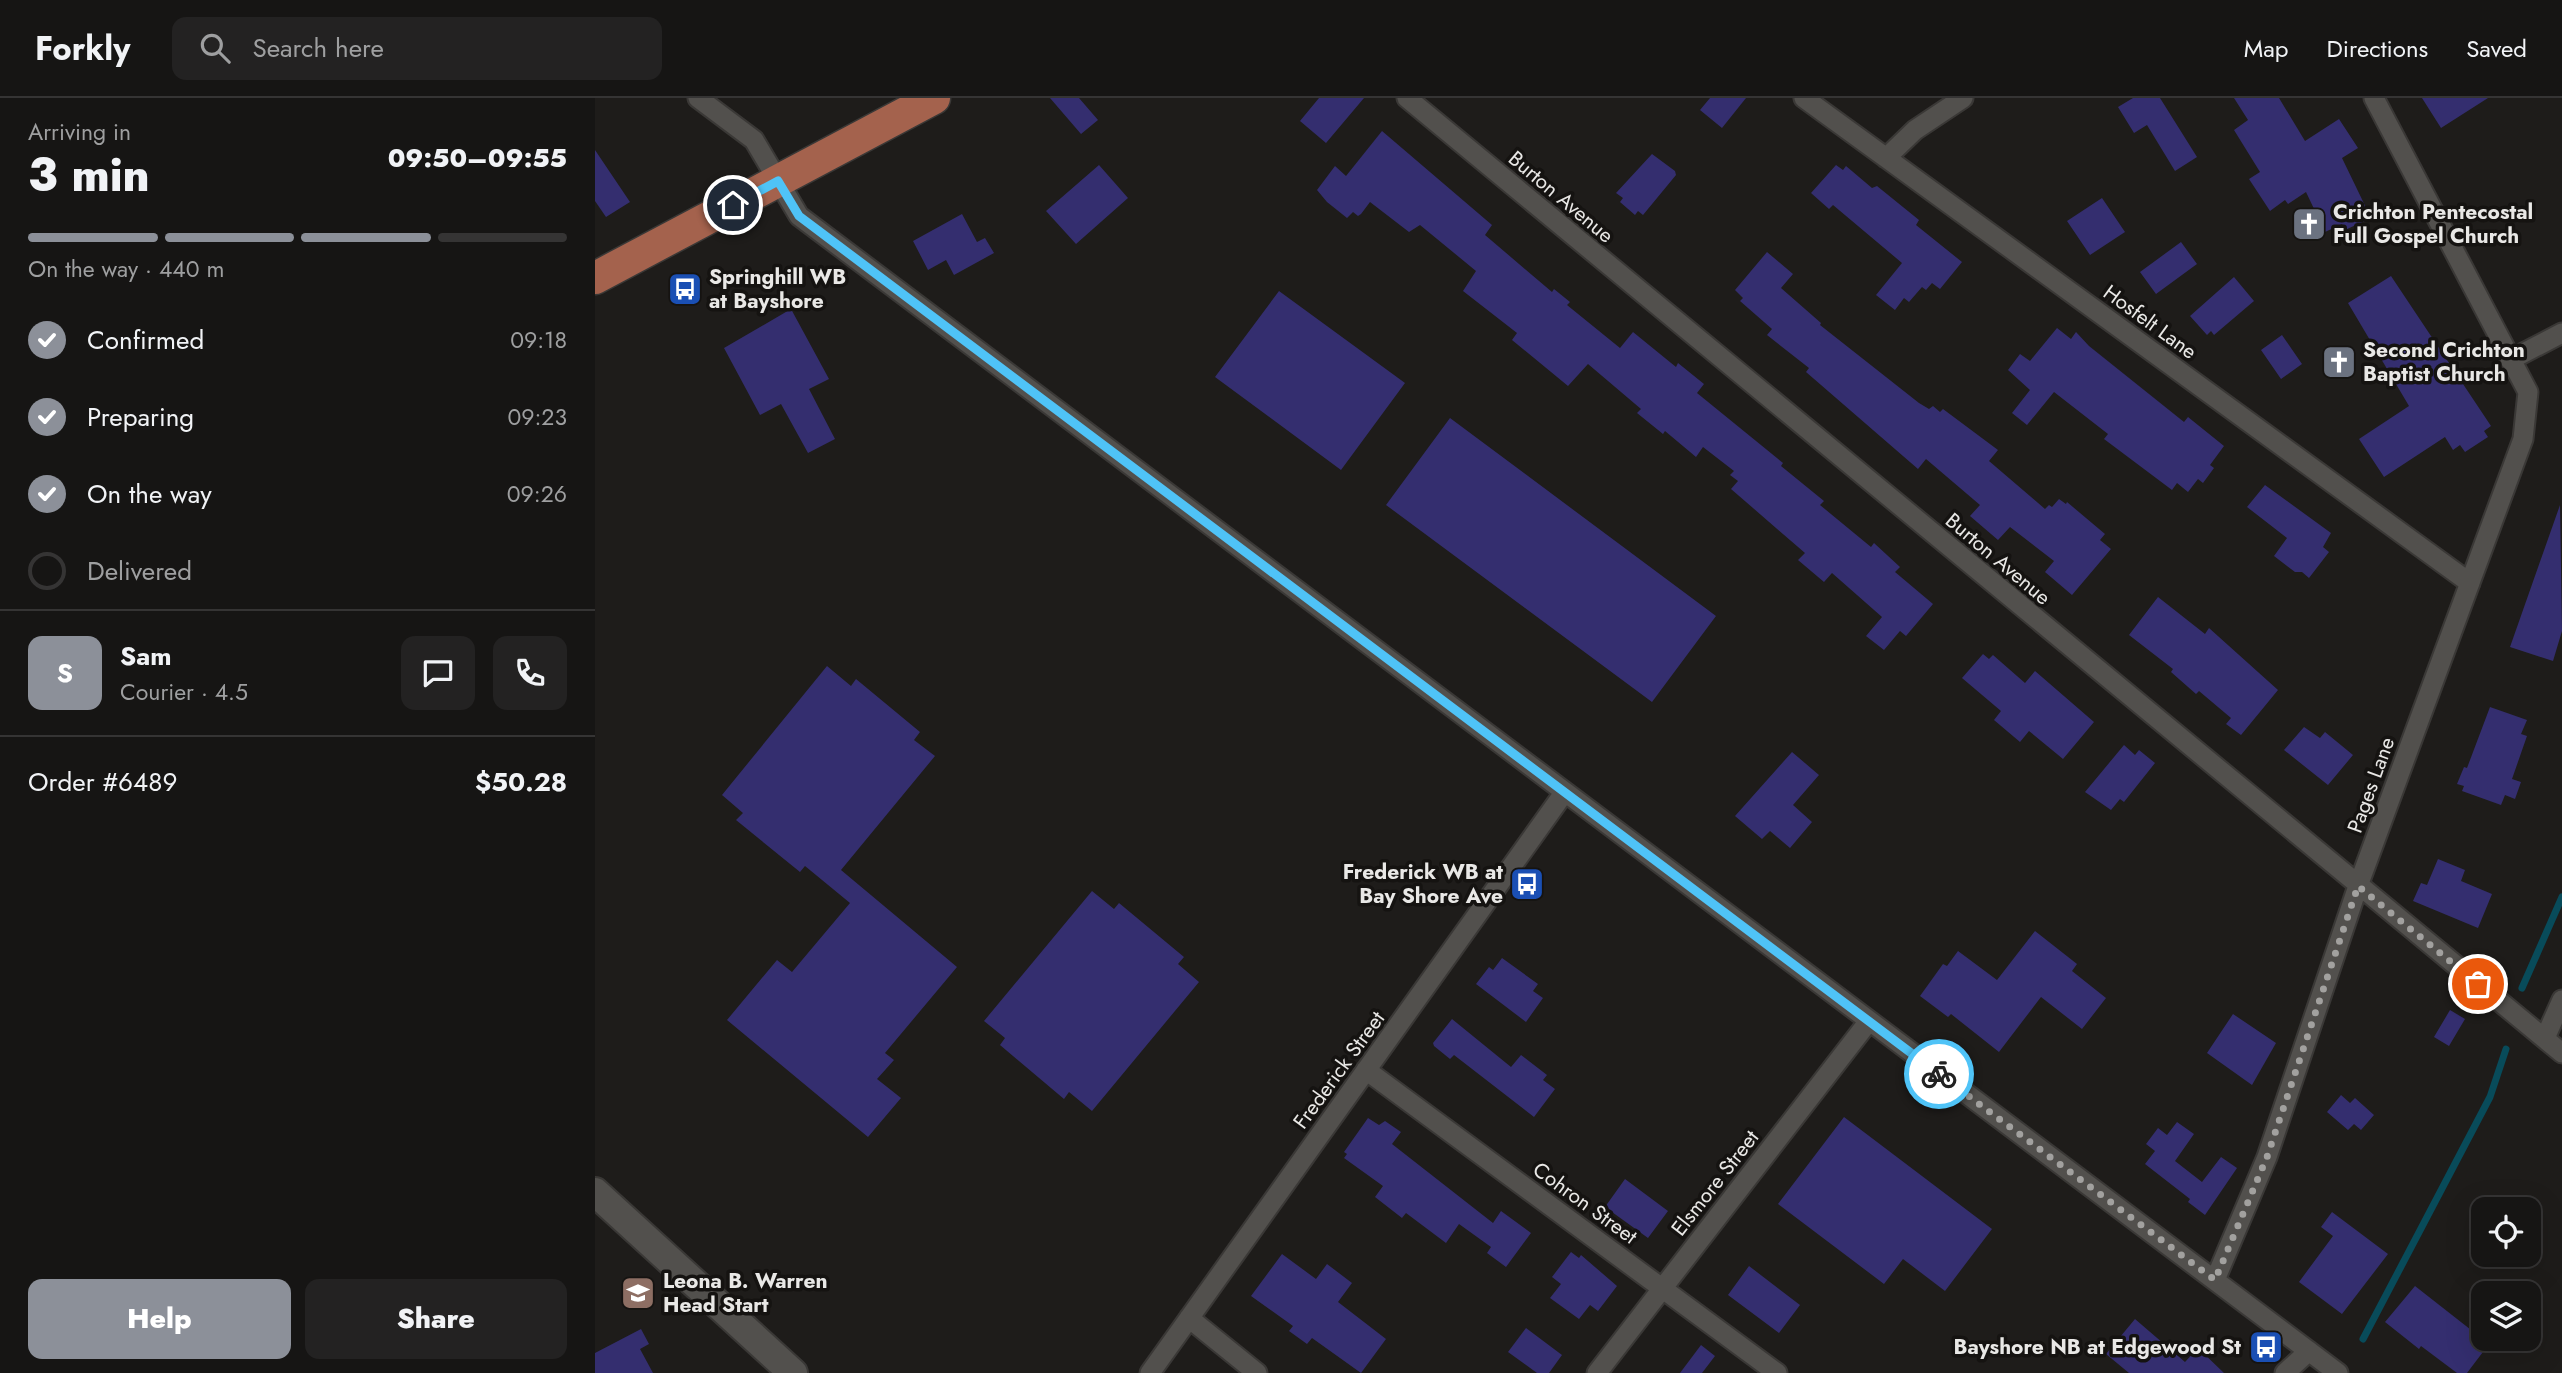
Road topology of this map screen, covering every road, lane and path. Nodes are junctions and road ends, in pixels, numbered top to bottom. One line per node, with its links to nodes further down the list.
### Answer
1 (698, 98): 8 (street)
2 (935, 98): 8 (main road)
3 (1407, 98): 14 (street, Burton Avenue)
4 (1804, 98): 7 (street, Hosfelt Lane)
5 (1963, 98): 7 (street)
6 (2374, 98): 11 (street, Pages Lane)
7 (1886, 158): 12 (street, Hosfelt Lane)
8 (778, 181): 9 (main road); 13 (street)
9 (595, 278)
10 (2562, 333): 11 (street)
11 (2510, 360): 12 (street, Pages Lane)
12 (2470, 583): 14 (street, Pages Lane)
13 (1564, 793): 16 (street); 19 (street, Frederick Street)
14 (2358, 886): 17 (street, Burton Avenue); 21 (street, Pages Lane)
15 (2562, 1000): 17 (street)
16 (1869, 1021): 21 (street); 22 (street, Elsmore Street)
17 (2545, 1038): 18 (street, Burton Avenue)
18 (2562, 1053)
19 (1366, 1070): 22 (street, Cohron Street); 23 (street, Frederick Street)
20 (595, 1192): 25 (street)
21 (2215, 1280): 24 (street)
22 (1663, 1288): 28 (street, Elsmore Street); 29 (street, Cohron Street)
23 (1189, 1318): 26 (street, Frederick Street); 27 (street)
24 (2309, 1351): 30 (street); 31 (street)
25 (793, 1373)
26 (1150, 1373)
27 (1257, 1373)
28 (1597, 1373)
29 (1777, 1373)
30 (2285, 1373)
31 (2338, 1373)

